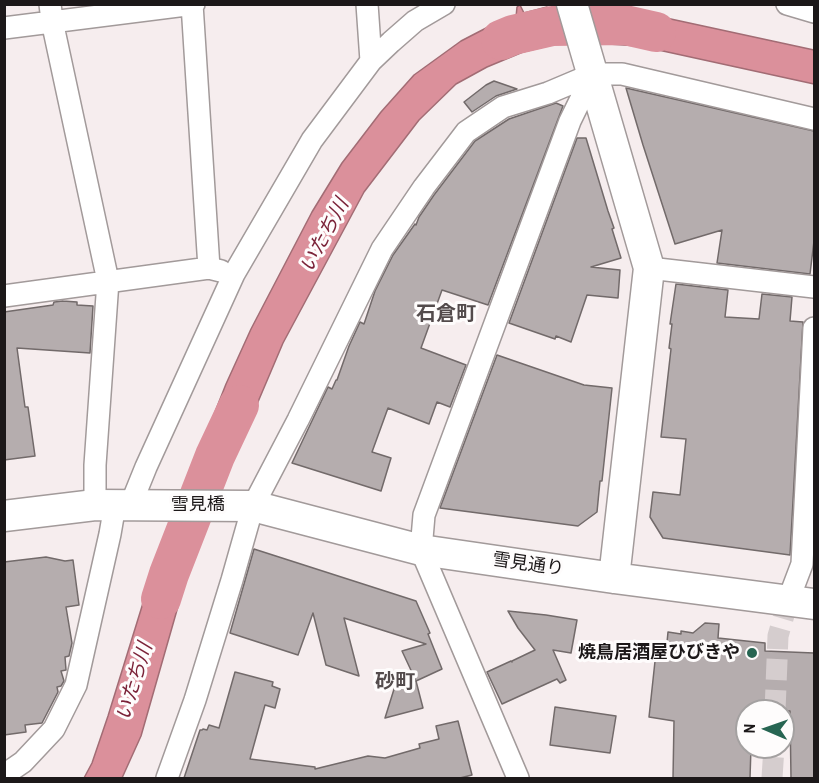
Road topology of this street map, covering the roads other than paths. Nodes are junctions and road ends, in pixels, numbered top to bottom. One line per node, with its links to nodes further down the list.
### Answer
1 (367, 4): 9 (street)
2 (444, 4): 9 (street)
3 (572, 4): 10 (street)
4 (787, 4): 6 (street)
5 (193, 5): 7 (street); 12 (street)
6 (814, 12)
7 (51, 13): 8 (street); 15 (street)
8 (4, 28)
9 (371, 61): 14 (street)
10 (592, 72): 11 (street); 13 (street); 20 (street); 22 (street)
11 (814, 119)
12 (209, 268): 14 (street); 15 (street)
13 (650, 268): 16 (street); 23 (street)
14 (234, 274): 19 (street)
15 (108, 281): 17 (street); 19 (street)
16 (814, 287)
17 (4, 296)
18 (814, 328): 24 (street)
19 (123, 505): 20 (street, 雪見橋); 21 (street); 25 (street)
20 (249, 506): 22 (street, 雪見通り); 26 (street)
21 (4, 516)
22 (421, 550): 23 (street, 雪見通り); 27 (street)
23 (614, 578): 24 (street, 雪見通り)
24 (801, 602)
25 (4, 776)
26 (167, 778)
27 (518, 778)

